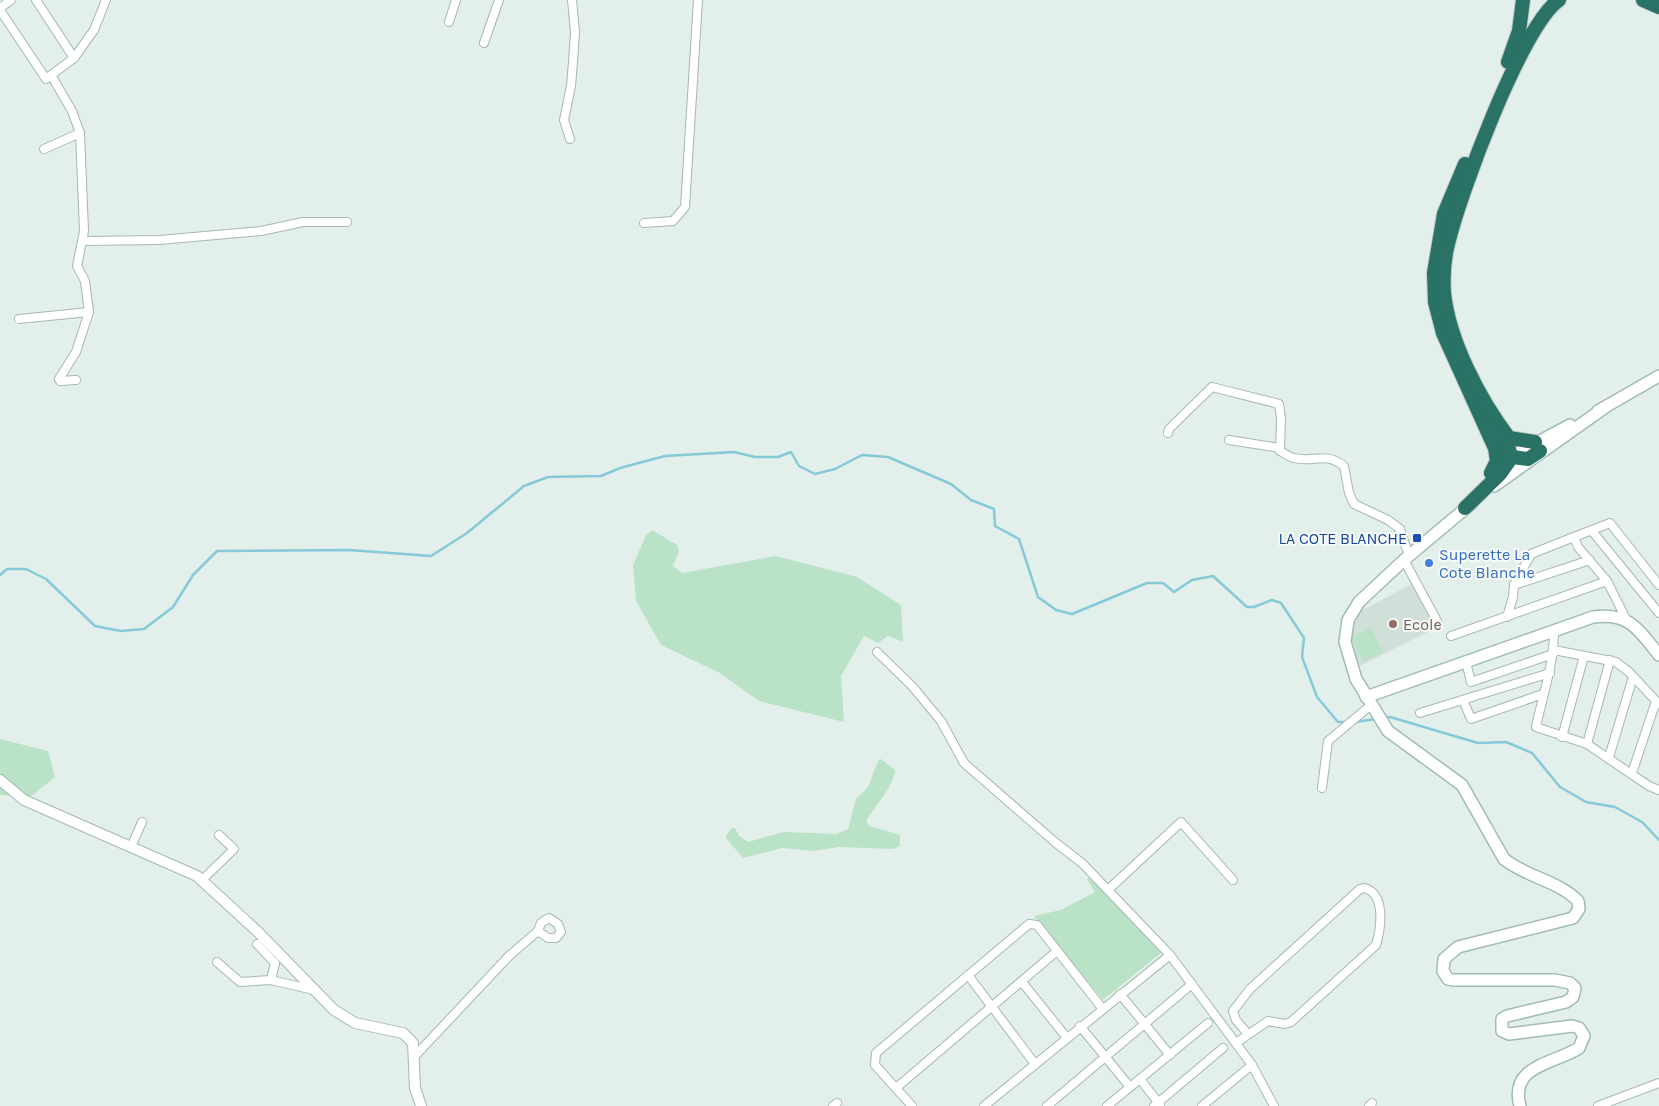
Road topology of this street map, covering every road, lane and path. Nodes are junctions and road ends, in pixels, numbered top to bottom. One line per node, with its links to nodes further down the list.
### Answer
1 (11, 0): 12 (street)
2 (36, 0): 15 (street)
3 (106, 0): 15 (street)
4 (456, 0): 13 (street)
5 (498, 0): 14 (street)
6 (572, 0): 18 (street)
7 (698, 0): 21 (street)
8 (1523, 0): 29 (highway)
9 (1559, 0): 27 (highway)
10 (1643, 0): 11 (highway)
11 (1659, 7)
12 (0, 9): 16 (street)
13 (449, 22)
14 (484, 43)
15 (74, 58): 16 (street)
16 (51, 75): 17 (street)
17 (80, 133): 19 (street); 22 (street)
18 (570, 139)
19 (44, 149)
20 (346, 222): 22 (street)
21 (644, 223)
22 (82, 241): 23 (street)
23 (89, 312): 24 (street); 26 (street)
24 (19, 319)
25 (1659, 376): 31 (main road)
26 (76, 380)
27 (1498, 424): 31 (highway); 33 (highway)
28 (1168, 433): 32 (street)
29 (1491, 437): 33 (highway); 34 (highway)
30 (1228, 440): 32 (street)
31 (1537, 447): 33 (highway); 35 (main road)
32 (1280, 448): 39 (street)
33 (1512, 457): 34 (main road); 35 (highway)
34 (1491, 473): 36 (main road)
35 (1465, 508): 36 (main road)
36 (1448, 522): 39 (main road)
37 (1592, 531): 38 (street); 43 (street); 44 (street)
38 (1574, 538): 40 (street); 42 (street)
39 (1406, 558): 46 (street); 61 (main road)
40 (1590, 560): 41 (street); 42 (street)
41 (1606, 581): 45 (street); 47 (street)
42 (1514, 585): 45 (street)
43 (1659, 585)
44 (1659, 613)
45 (1507, 617): 49 (street)
46 (1437, 620)
47 (1628, 621): 48 (main road); 52 (main road)
48 (1554, 631): 51 (street); 55 (main road)
49 (1452, 636)
50 (877, 652): 75 (street)
51 (1554, 652): 53 (street); 55 (street); 56 (street)
52 (1659, 655)
53 (1584, 656): 54 (street); 63 (street)
54 (1610, 660): 57 (street); 64 (street)
55 (1466, 662): 61 (main road)
56 (1550, 673): 58 (street); 59 (street)
57 (1633, 677): 60 (street); 65 (street)
58 (1543, 694): 59 (street); 63 (street)
59 (1463, 700): 62 (street)
60 (1657, 702): 66 (street)
61 (1369, 707): 68 (street); 114 (main road)
62 (1420, 713)
63 (1562, 737): 64 (street)
64 (1587, 744): 65 (street)
65 (1608, 757): 66 (street)
66 (1632, 773): 69 (street)
67 (0, 780): 72 (street)
68 (1322, 788)
69 (1659, 790)
70 (142, 822): 72 (street)
71 (220, 835): 73 (street)
72 (131, 847): 73 (street)
73 (202, 880): 85 (street)
74 (1234, 880): 75 (street)
75 (1109, 889): 79 (street)
76 (538, 931): 97 (street)
77 (256, 944): 82 (street)
78 (1057, 951): 81 (street); 83 (street); 88 (street)
79 (1170, 955): 84 (street); 86 (street)
80 (217, 962): 82 (street)
81 (968, 975): 87 (street); 104 (street)
82 (271, 980): 85 (street)
83 (1022, 982): 87 (street); 93 (street)
84 (1192, 984): 90 (street); 94 (street)
85 (314, 990): 97 (street)
86 (1120, 994): 88 (street); 90 (street)
87 (992, 1007): 99 (street); 104 (street)
88 (1102, 1008): 91 (street)
89 (1208, 1023): 96 (street)
90 (1144, 1024): 96 (street); 98 (street)
91 (1080, 1026): 93 (street); 98 (street)
92 (1248, 1034): 92 (street); 94 (street)
93 (1067, 1038): 99 (street)
94 (1236, 1043): 100 (street)
95 (1223, 1048): 105 (street)
96 (1170, 1054): 101 (street)
97 (414, 1057): 107 (street)
98 (1105, 1057): 103 (street); 110 (street)
99 (1035, 1064): 109 (street)
100 (1252, 1065): 112 (street); 113 (street)
101 (1140, 1079): 103 (street); 105 (street)
102 (1659, 1083): 106 (street)
103 (1130, 1087): 111 (street)
104 (896, 1088): 108 (street)
105 (1158, 1105)
106 (1601, 1105)
107 (421, 1106)
108 (912, 1106)
109 (984, 1106)
110 (1047, 1106)
111 (1107, 1106)
112 (1202, 1106)
113 (1274, 1106)
114 (1520, 1106)

